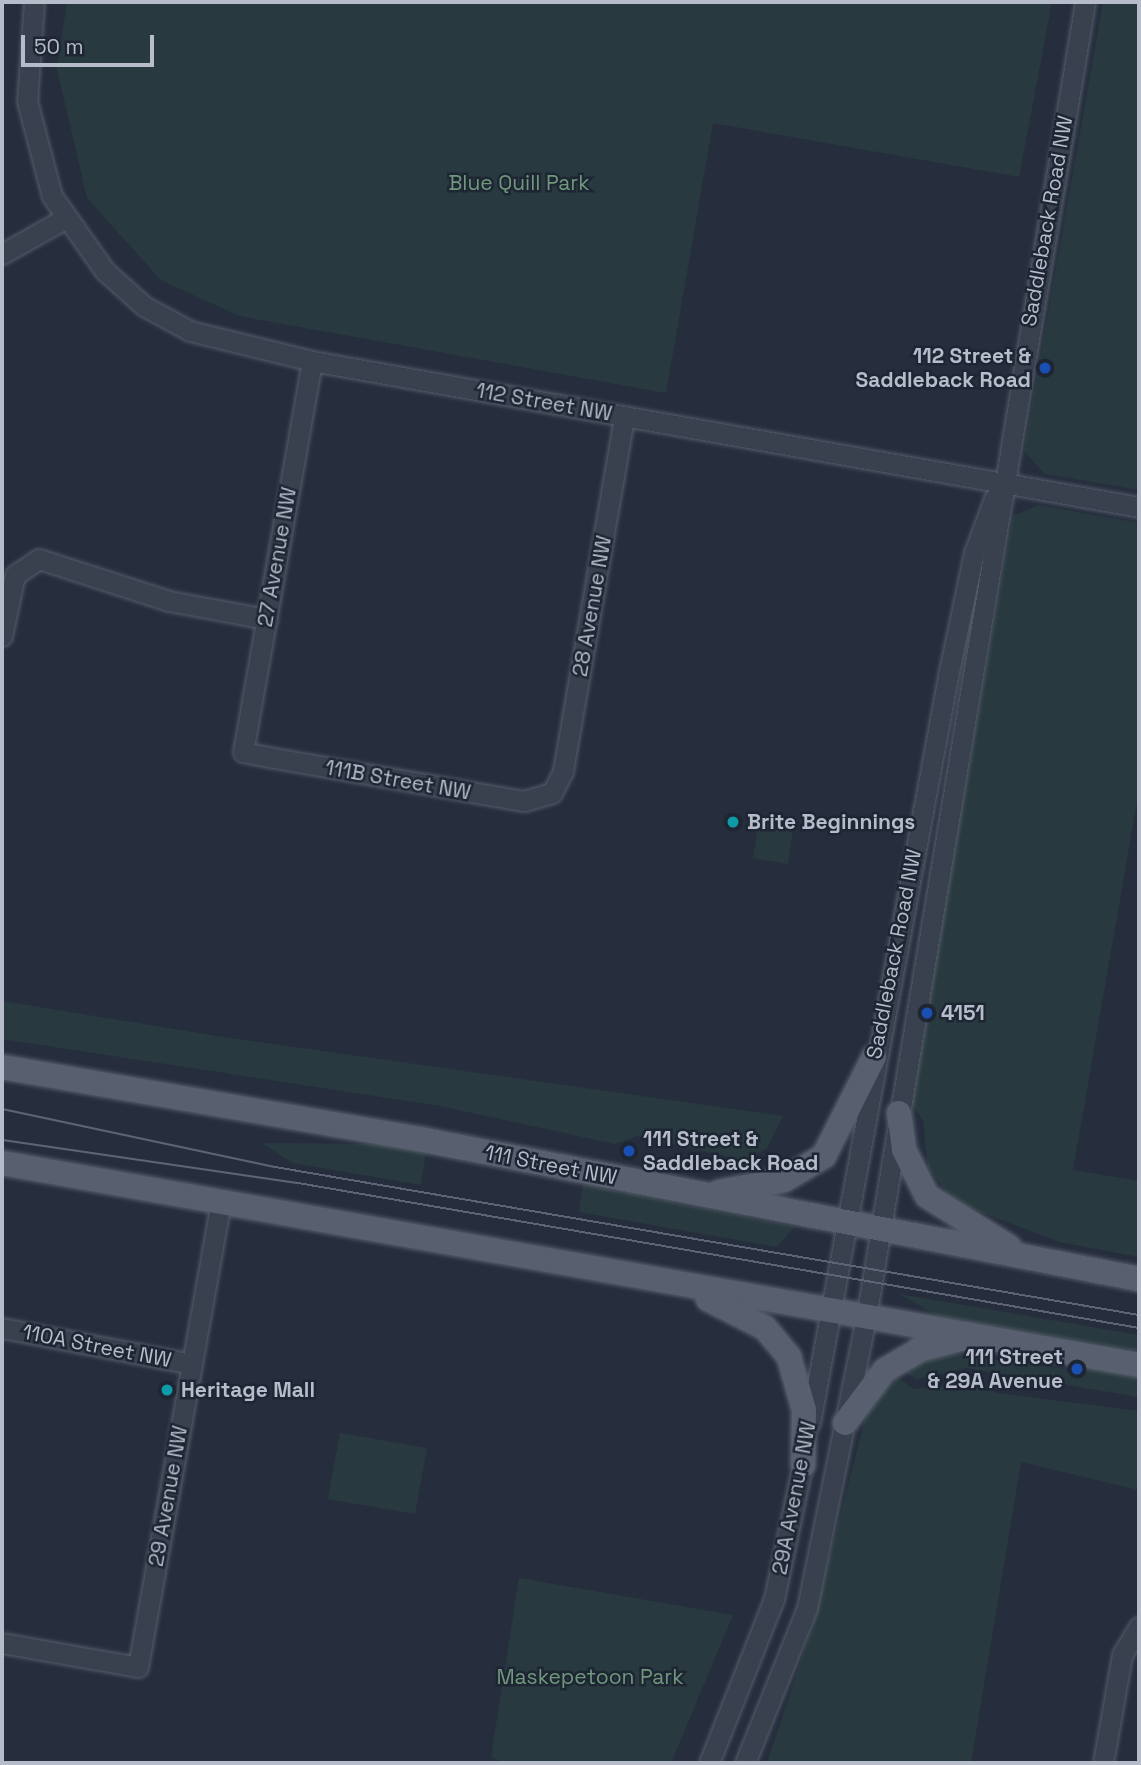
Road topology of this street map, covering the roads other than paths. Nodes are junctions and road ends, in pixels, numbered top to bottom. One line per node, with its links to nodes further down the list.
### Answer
1 (34, 2): 3 (street, 112 Street NW)
2 (1084, 2): 7 (street, Saddleback Road NW)
3 (64, 219): 4 (street); 5 (street, 112 Street NW)
4 (2, 254)
5 (312, 361): 6 (street, 112 Street NW); 9 (street, 27 Avenue NW)
6 (624, 417): 7 (street, 112 Street NW); 12 (street, 28 Avenue NW)
7 (1001, 482): 8 (street, 112 Street NW); 13 (street, Saddleback Road NW); 15 (street, Saddleback Road NW)
8 (1139, 507)
9 (267, 619): 10 (street); 11 (street, 27 Avenue NW)
10 (2, 636)
11 (243, 752): 12 (street, 111B Street NW)
12 (552, 793)
13 (874, 1057): 17 (main road); 19 (street, Saddleback Road NW)
14 (2, 1067): 17 (main road, 111 Street NW)
15 (899, 1113): 20 (street, Saddleback Road NW); 21 (main road)
16 (2, 1163): 18 (main road)
17 (704, 1195): 19 (main road, 111 Street NW)
18 (221, 1201): 23 (main road); 28 (street, 29 Avenue NW)
19 (844, 1223): 20 (main road, 111 Street NW); 24 (street, 29A Avenue NW)
20 (881, 1230): 21 (main road, 111 Street NW); 25 (street, 29A Avenue NW)
21 (1027, 1258): 22 (main road, 111 Street NW)
22 (1139, 1279)
23 (672, 1283): 24 (main road); 31 (main road)
24 (828, 1311): 25 (main road); 31 (street, 29A Avenue NW)
25 (866, 1318): 27 (main road); 30 (street, 29A Avenue NW)
26 (2, 1328): 28 (street, 110A Street NW)
27 (974, 1336): 29 (main road); 30 (main road)
28 (192, 1364): 33 (street, 29 Avenue NW)
29 (1139, 1365)
30 (845, 1423): 35 (street, 29A Avenue NW)
31 (803, 1465): 34 (street, 29A Avenue NW)
32 (1136, 1629): 36 (street)
33 (2, 1643)
34 (709, 1763)
35 (745, 1763)
36 (1103, 1763)

